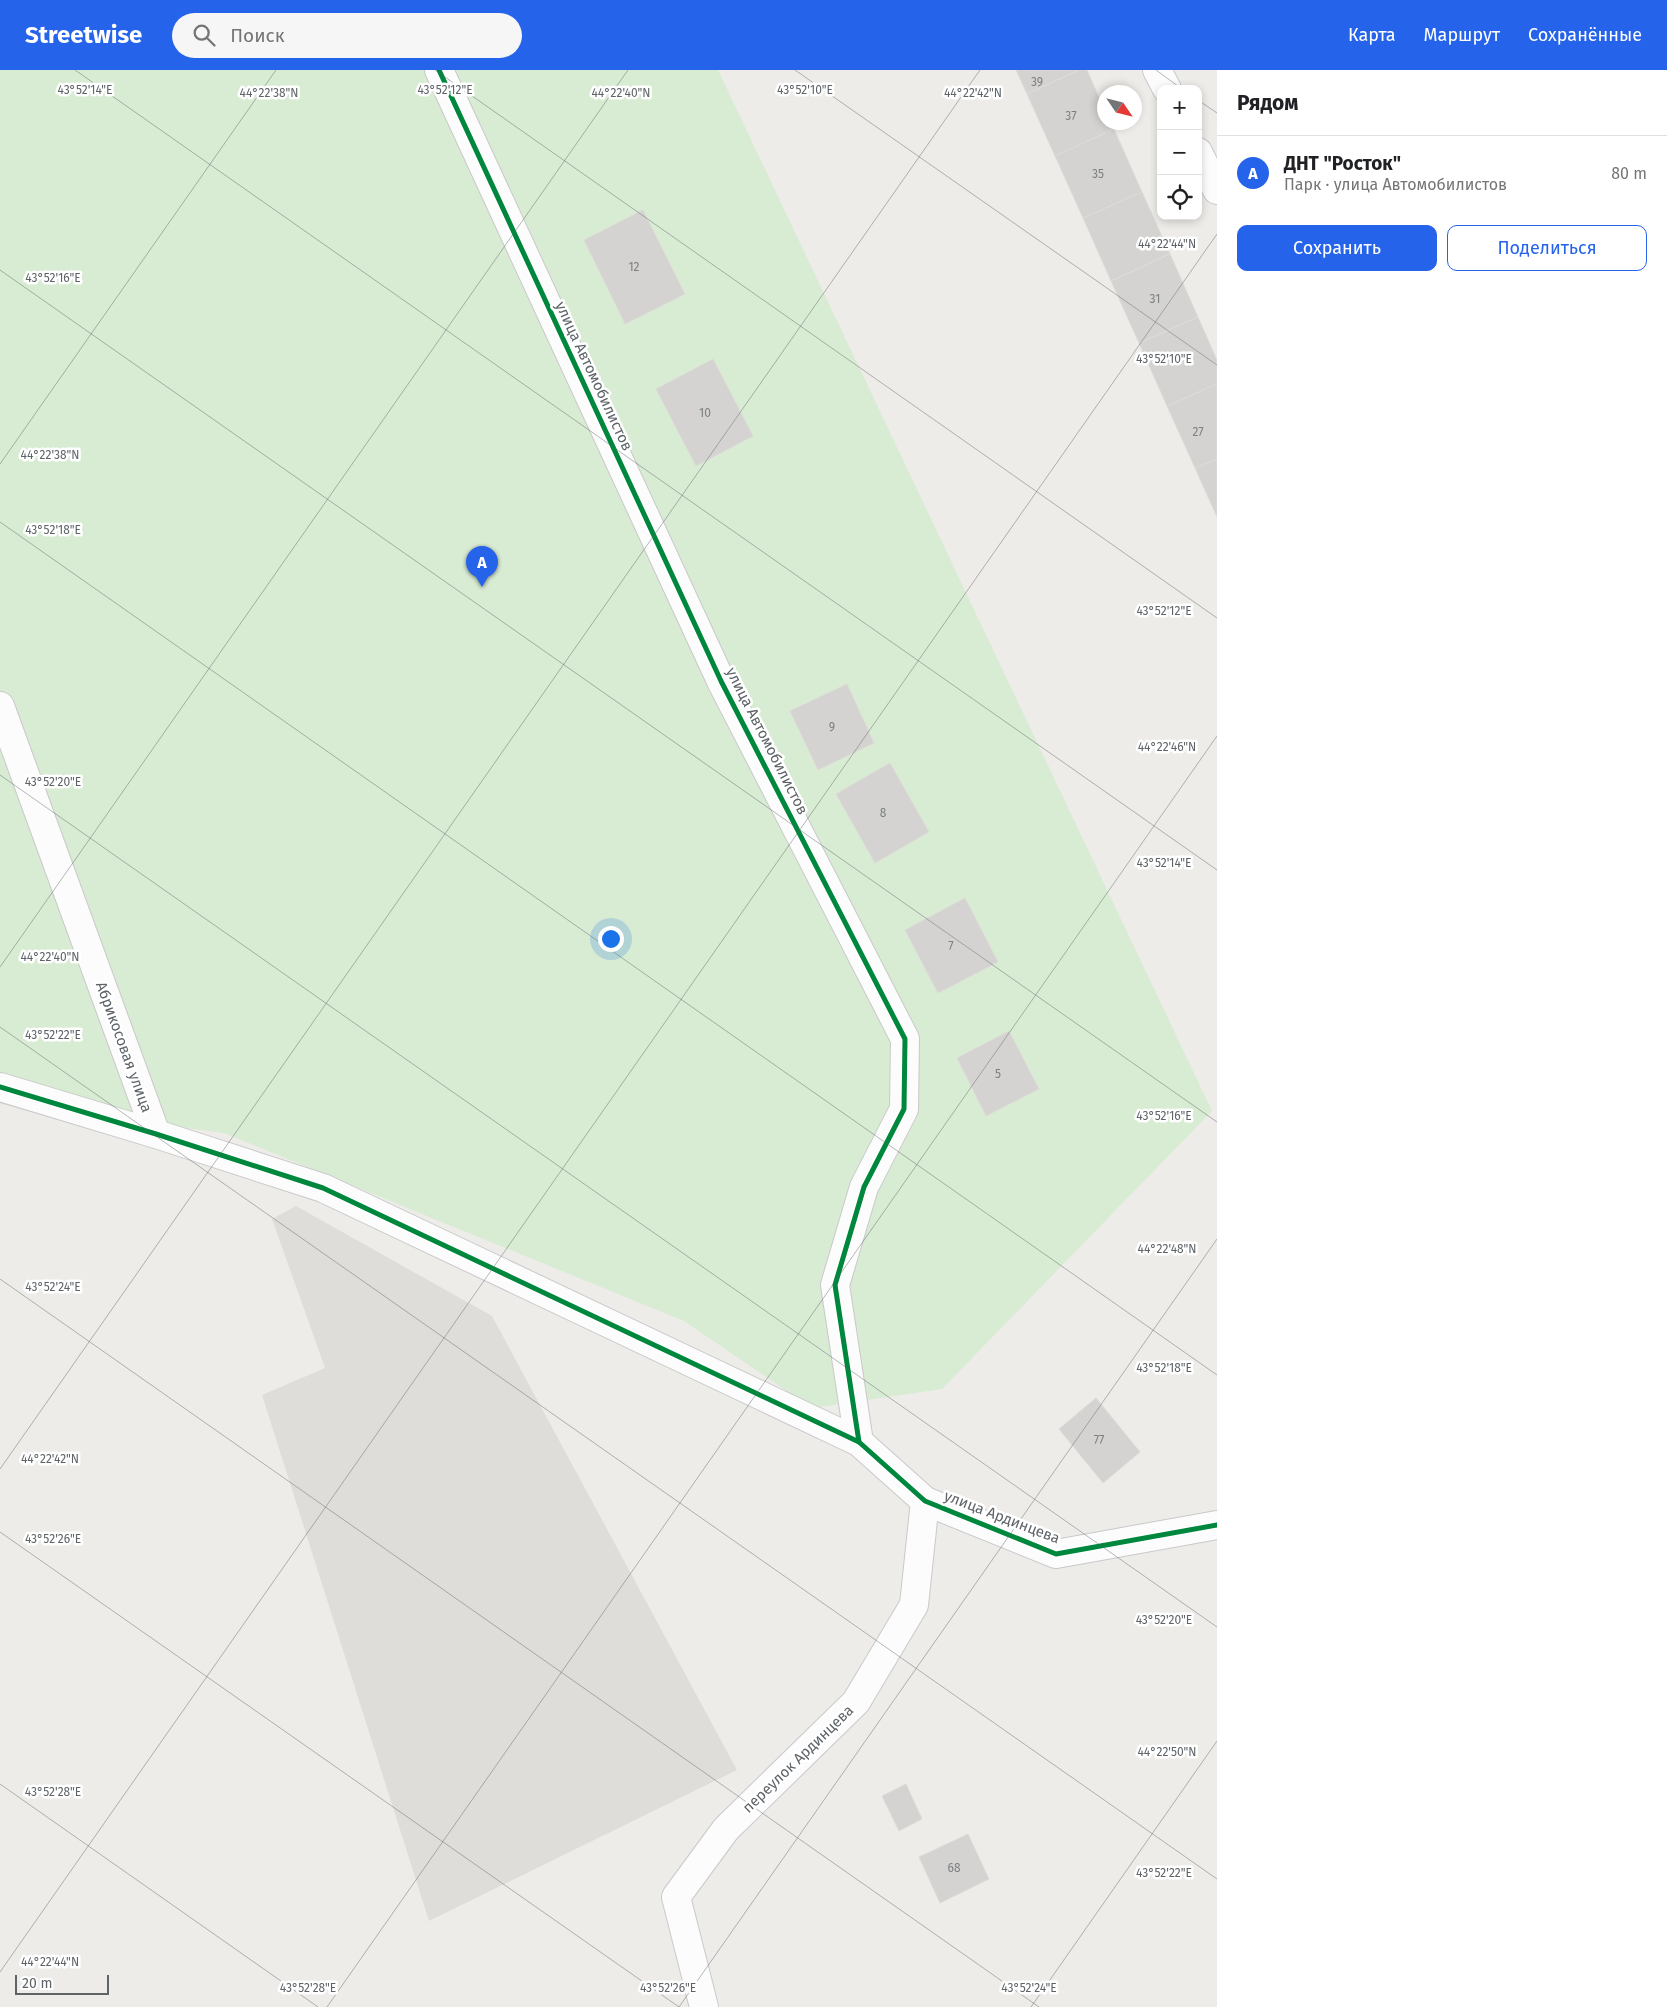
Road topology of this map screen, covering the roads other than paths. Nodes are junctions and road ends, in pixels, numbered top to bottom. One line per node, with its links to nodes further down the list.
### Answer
1 (439, 70): 9 (street, улица Автомобилистов)
2 (1157, 70): 3 (street)
3 (1165, 85)
4 (1202, 160): 5 (street)
5 (1217, 190)
6 (0, 706): 8 (street, Абрикосовая улица)
7 (0, 1087): 8 (street, улица Ардинцева)
8 (156, 1134): 9 (street, улица Ардинцева)
9 (859, 1442): 10 (street, улица Ардинцева)
10 (925, 1501): 11 (street, улица Ардинцева); 12 (street, переулок Ардинцева)
11 (1217, 1525)
12 (704, 2007)

